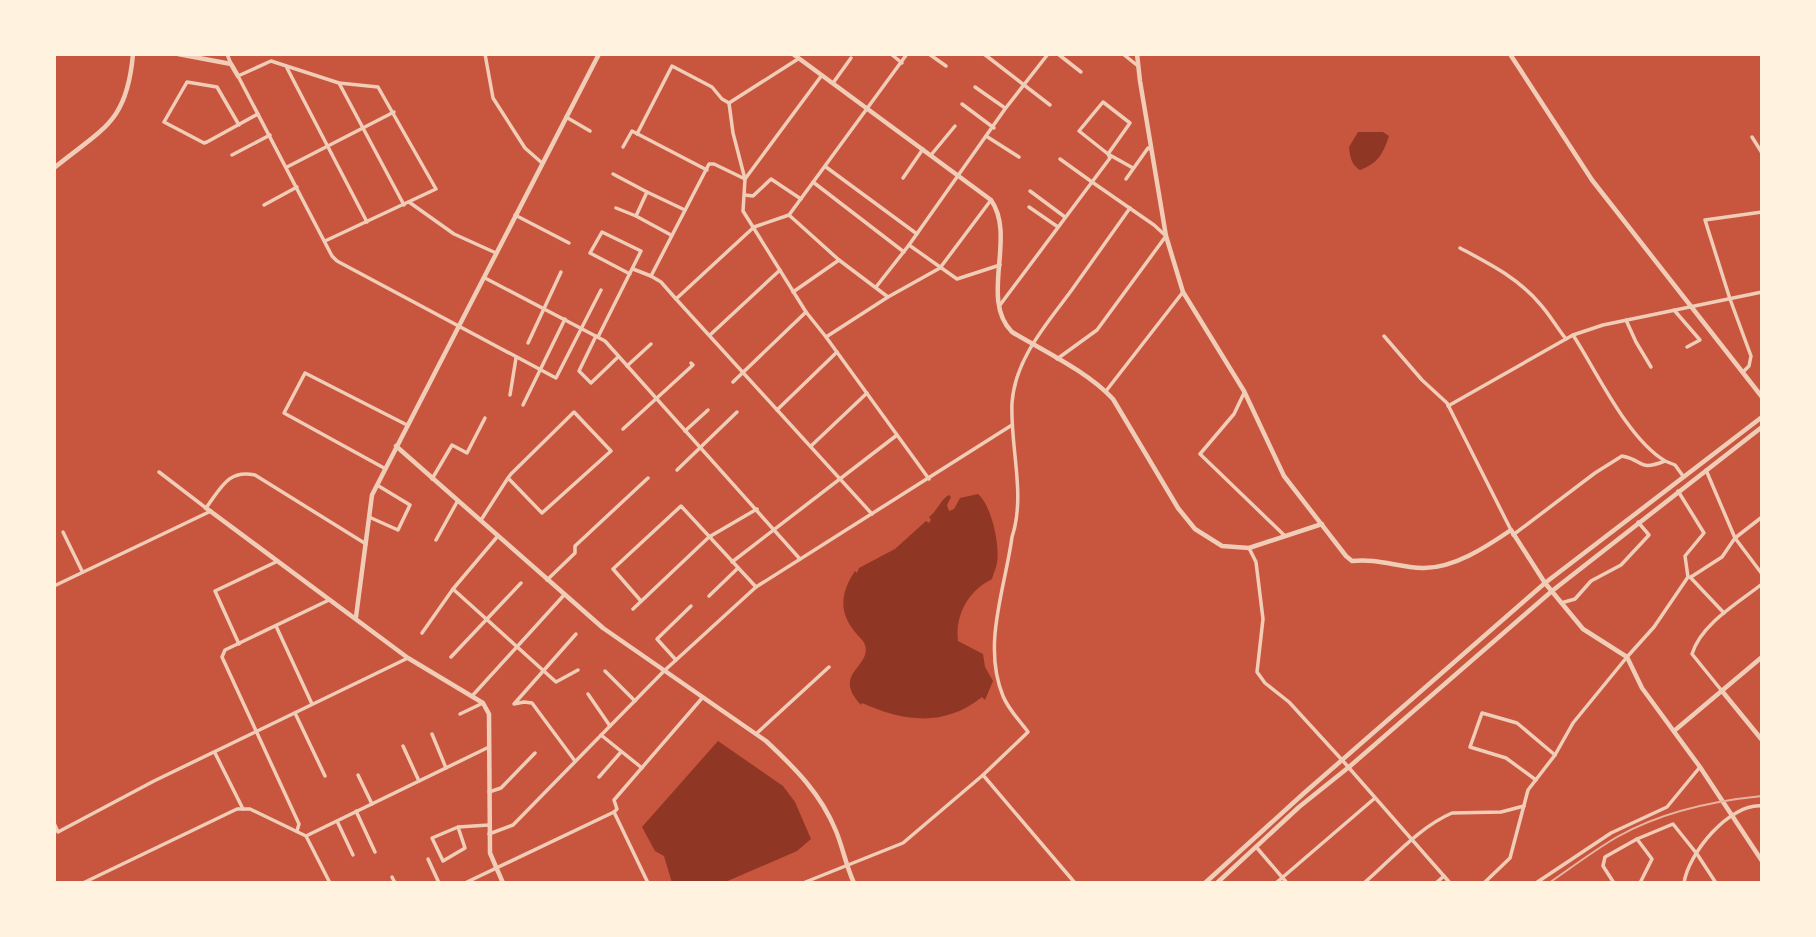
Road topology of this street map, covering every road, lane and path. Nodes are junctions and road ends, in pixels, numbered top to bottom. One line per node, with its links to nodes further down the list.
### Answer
1 (133, 54): 60 (street)
2 (178, 54): 19 (street)
3 (228, 54): 19 (street)
4 (485, 54): 57 (street)
5 (599, 54): 37 (street)
6 (793, 54): 17 (street)
7 (891, 54): 18 (street)
8 (908, 54): 18 (street)
9 (929, 54): 20 (street)
10 (984, 54): 28 (street)
11 (1048, 54): 28 (street)
12 (1058, 54): 23 (street)
13 (1123, 54): 21 (street)
14 (1137, 54): 21 (street)
15 (1510, 54): 117 (street)
16 (851, 58): 27 (street)
17 (799, 59): 24 (street); 30 (street)
18 (902, 63): 33 (street)
19 (231, 64): 25 (street)
20 (946, 66)
21 (1138, 66): 50 (street)
22 (287, 68): 25 (street); 26 (street); 47 (street)
23 (1081, 72)
24 (822, 75): 27 (street); 66 (street)
25 (238, 76): 36 (street)
26 (339, 83): 35 (street); 40 (street)
27 (833, 83): 33 (street)
28 (1024, 85): 32 (street); 34 (street)
29 (975, 87): 34 (street)
30 (729, 103): 43 (street); 66 (street)
31 (962, 104): 41 (street)
32 (1050, 105)
33 (867, 109): 49 (street); 58 (street)
34 (1005, 109): 41 (street)
35 (394, 112): 40 (street); 76 (street)
36 (258, 114): 38 (street); 44 (street)
37 (566, 117): 42 (street); 57 (street)
38 (239, 125): 38 (street)
39 (955, 126): 54 (street)
40 (363, 128): 47 (street); 78 (street)
41 (994, 128): 45 (street)
42 (590, 131)
43 (637, 134): 48 (street); 62 (street)
44 (270, 135): 53 (street); 59 (street)
45 (986, 136): 55 (street); 64 (street)
46 (1752, 137): 52 (street)
47 (326, 147): 59 (street); 88 (street)
48 (622, 147)
49 (923, 149): 54 (street); 65 (street)
50 (1152, 149): 61 (street); 93 (street)
51 (1108, 153): 51 (street); 61 (street); 68 (street)
52 (1762, 153)
53 (232, 155)
54 (931, 155): 64 (street)
55 (1019, 157)
56 (1060, 159): 68 (street)
57 (542, 163): 84 (street)
58 (825, 166): 69 (street); 91 (street)
59 (287, 167): 70 (street)
60 (54, 168)
61 (1133, 168): 67 (street)
62 (707, 170): 66 (street); 82 (street)
63 (613, 174): 72 (street)
64 (958, 174): 75 (street); 91 (street)
65 (903, 178)
66 (745, 179): 73 (street)
67 (1126, 179)
68 (1092, 182): 81 (street); 87 (street)
69 (813, 183): 74 (street); 98 (street)
70 (297, 187): 77 (street); 94 (street)
71 (1030, 191): 87 (street)
72 (647, 192): 82 (street); 86 (street)
73 (744, 195): 74 (street); 90 (street)
74 (801, 199): 85 (street)
75 (991, 200): 101 (street); 102 (street)
76 (410, 202): 78 (street); 99 (street)
77 (264, 205)
78 (404, 205): 88 (street)
79 (1029, 207): 89 (street)
80 (616, 208): 86 (street)
81 (1130, 208): 93 (street); 133 (street)
82 (685, 210): 92 (street)
83 (1762, 212): 115 (street)
84 (515, 215): 95 (street); 99 (street)
85 (789, 215): 90 (street); 100 (street)
86 (636, 216): 92 (street)
87 (1066, 217): 89 (street)
88 (367, 222): 94 (street)
89 (1058, 227): 116 (street)
90 (754, 228): 103 (street); 114 (street)
91 (917, 234): 96 (street)
92 (671, 235): 106 (street)
93 (1166, 236): 111 (street); 138 (street)
94 (325, 242): 123 (street)
95 (569, 243)
96 (909, 245): 98 (street); 102 (street)
97 (1460, 248): 130 (street)
98 (904, 252): 108 (street)
99 (496, 253): 107 (street)
100 (839, 260): 108 (street); 110 (street)
101 (1000, 265): 102 (street); 116 (street)
102 (940, 268): 113 (street)
103 (780, 270): 110 (street); 126 (street)
104 (632, 271): 104 (street); 106 (street); 128 (street)
105 (561, 272): 118 (street)
106 (651, 276): 114 (street)
107 (484, 277): 118 (street); 123 (street)
108 (876, 288): 113 (street)
109 (601, 290): 124 (street)
110 (793, 292): 120 (street)
111 (1183, 292): 146 (street); 147 (street)
112 (1762, 292): 115 (street)
113 (888, 297): 129 (street)
114 (676, 299): 126 (street)
115 (1730, 299): 117 (street); 143 (street)
116 (998, 307): 133 (street)
117 (1690, 307): 119 (street); 143 (street)
118 (544, 308): 121 (street); 131 (street)
119 (1674, 310): 122 (street); 134 (street)
120 (806, 312): 129 (street); 144 (street)
121 (565, 319): 124 (street); 142 (street)
122 (1626, 320): 125 (street); 141 (street)
123 (457, 327): 137 (street); 159 (street)
124 (580, 327): 128 (street); 142 (street)
125 (1573, 335): 130 (street); 168 (street)
126 (709, 336): 144 (street)
127 (1384, 336): 153 (street)
128 (597, 337): 136 (street); 136 (street)
129 (826, 337): 135 (street)
130 (1566, 339): 153 (street)
131 (528, 343)
132 (651, 344): 140 (street)
133 (1032, 344): 138 (street); 160 (street)
134 (1688, 347)
135 (837, 352): 148 (street); 155 (street)
136 (618, 357): 140 (street)
137 (516, 358): 142 (street); 149 (street)
138 (1057, 359): 146 (street)
139 (691, 363): 151 (street)
140 (627, 366): 151 (street)
141 (1651, 367)
142 (540, 370): 152 (street)
143 (1743, 372): 150 (street)
144 (743, 373): 145 (street); 155 (street)
145 (733, 382)
146 (1106, 391): 199 (street)
147 (1244, 391): 189 (street); 193 (street)
148 (867, 393): 164 (street); 166 (street)
149 (510, 395)
150 (1762, 397)
151 (656, 399): 162 (street); 163 (street)
152 (523, 405)
153 (1448, 406): 192 (street)
154 (708, 410): 163 (street)
155 (777, 410): 166 (street)
156 (737, 412): 167 (street)
157 (1762, 417): 173 (street)
158 (485, 418): 177 (street)
159 (407, 425): 165 (street); 169 (street)
160 (1012, 425): 178 (street); 271 (street)
161 (1762, 426): 171 (street)
162 (623, 429)
163 (685, 431): 167 (street)
164 (897, 435): 176 (street); 178 (street)
165 (396, 446): 169 (street); 177 (street)
166 (811, 446): 176 (street)
167 (701, 447): 170 (street); 183 (street)
168 (1665, 461): 173 (street); 192 (street)
169 (384, 468): 179 (street)
170 (677, 470)
171 (1706, 470): 180 (street); 196 (street)
172 (159, 472): 182 (street)
173 (1683, 476): 209 (street)
174 (508, 478): 174 (street); 187 (street)
175 (648, 478): 207 (street)
176 (841, 478): 184 (street); 190 (street)
177 (432, 479): 181 (street)
178 (929, 479): 184 (street)
179 (377, 485): 185 (street); 185 (street)
180 (1678, 491): 188 (street); 206 (street)
181 (457, 502): 187 (street); 197 (street)
182 (209, 509): 198 (street); 201 (street); 204 (street)
183 (757, 509): 190 (street); 195 (street)
184 (872, 514): 200 (street)
185 (369, 517): 198 (street)
186 (1762, 517): 196 (street)
187 (480, 522): 194 (street)
188 (1638, 522): 214 (street); 219 (street)
189 (1322, 524): 192 (street); 193 (street)
190 (775, 529): 200 (street); 202 (street)
191 (63, 532): 204 (street)
192 (1512, 533): 209 (street)
193 (1284, 536): 199 (street)
194 (496, 537): 207 (street); 213 (street)
195 (709, 537): 202 (street); 218 (street); 218 (street)
196 (1735, 538): 205 (street); 206 (street)
197 (436, 540)
198 (366, 544): 223 (street)
199 (1249, 548): 264 (street)
200 (800, 559): 212 (street)
201 (279, 561): 217 (street); 228 (street)
202 (732, 562): 203 (street)
203 (738, 568): 212 (street); 216 (street)
204 (83, 571): 211 (street)
205 (1762, 574)
206 (1689, 577): 222 (street); 231 (street)
207 (547, 580): 215 (street)
208 (521, 583): 224 (street)
209 (1545, 583): 214 (street); 264 (street)
210 (1762, 584): 222 (street)
211 (54, 586)
212 (756, 587): 234 (street)
213 (453, 589): 224 (street); 226 (street)
214 (1552, 591): 219 (street); 266 (street)
215 (565, 594): 229 (street); 239 (street)
216 (709, 596)
217 (331, 599): 223 (street); 225 (street)
218 (641, 601): 221 (street)
219 (1561, 603): 231 (street)
220 (691, 606): 234 (street)
221 (633, 608)
222 (1724, 613): 240 (street)
223 (356, 617): 233 (street)
224 (487, 619): 229 (street); 230 (street)
225 (276, 626): 228 (street); 246 (street)
226 (422, 633)
227 (576, 634): 237 (street)
228 (239, 644): 252 (street)
229 (517, 646): 237 (street); 242 (street)
230 (451, 657)
231 (1627, 657): 251 (street); 263 (street)
232 (1762, 657): 240 (street)
233 (408, 658): 242 (street); 246 (street)
234 (676, 660): 239 (street)
235 (829, 667): 254 (street)
236 (578, 670): 237 (street)
237 (544, 671): 265 (street)
238 (606, 671): 244 (street)
239 (664, 671): 243 (street); 244 (street)
240 (1722, 691): 251 (street); 255 (street)
241 (588, 694): 249 (street)
242 (473, 695): 245 (street)
243 (703, 697): 254 (street); 269 (street)
244 (635, 701): 249 (street)
245 (483, 703): 248 (street); 259 (street)
246 (312, 704): 247 (street)
247 (295, 713): 252 (street); 272 (street)
248 (460, 714)
249 (610, 726): 256 (street)
250 (1762, 729): 255 (street)
251 (1674, 731): 267 (street)
252 (256, 732): 261 (street); 289 (street)
253 (432, 734): 268 (street)
254 (756, 734): 300 (street)
255 (1756, 734): 257 (street)
256 (601, 735): 260 (street); 265 (street)
257 (1762, 740)
258 (403, 746): 274 (street)
259 (489, 747): 268 (street); 276 (street)
260 (621, 752): 269 (street); 273 (street)
261 (215, 753): 281 (street); 286 (street)
262 (535, 753): 276 (street)
263 (1555, 755): 275 (street); 275 (street)
264 (1343, 761): 266 (street); 315 (street)
265 (576, 762): 290 (street)
266 (1349, 767): 277 (street); 294 (street)
267 (1700, 767): 284 (street); 323 (street)
268 (446, 768): 274 (street)
269 (642, 768): 283 (street)
270 (358, 775): 278 (street)
271 (982, 775): 300 (street); 314 (street)
272 (325, 776)
273 (599, 777)
274 (419, 780): 278 (street)
275 (1536, 780): 279 (street)
276 (489, 792): 287 (street)
277 (1375, 798): 293 (street); 304 (street)
278 (372, 803): 282 (street)
279 (1524, 806): 293 (street); 322 (street)
280 (1762, 806): 284 (street)
281 (243, 809): 289 (street); 305 (street)
282 (356, 811): 285 (street); 295 (street)
283 (614, 812): 301 (street); 311 (street)
284 (1732, 815): 296 (street); 299 (street)
285 (337, 821): 291 (street); 297 (street)
286 (54, 823)
287 (489, 825): 288 (street); 290 (street)
288 (458, 827): 288 (street)
289 (297, 831): 291 (street)
290 (489, 834): 301 (street)
291 (306, 836): 306 (street)
292 (1637, 839): 296 (street); 324 (street); 325 (street)
293 (1413, 841): 302 (street); 319 (street)
294 (1257, 848): 304 (street); 316 (street)
295 (374, 852)
296 (1698, 854): 326 (street); 327 (street)
297 (353, 855)
298 (428, 859): 308 (street)
299 (1762, 861)
300 (845, 864): 312 (street); 313 (street)
301 (496, 868): 309 (street); 310 (street)
302 (1444, 876): 320 (street); 321 (street)
303 (391, 877): 307 (street)
304 (1283, 877): 317 (street); 318 (street)
305 (83, 883)
306 (330, 883)
307 (395, 883)
308 (439, 883)
309 (465, 883)
310 (503, 883)
311 (648, 883)
312 (803, 883)
313 (854, 883)
314 (1075, 883)
315 (1205, 883)
316 (1217, 883)
317 (1276, 883)
318 (1287, 883)
319 (1364, 883)
320 (1436, 883)
321 (1450, 883)
322 (1485, 883)
323 (1536, 883)
324 (1614, 883)
325 (1640, 883)
326 (1684, 883)
327 (1716, 883)

